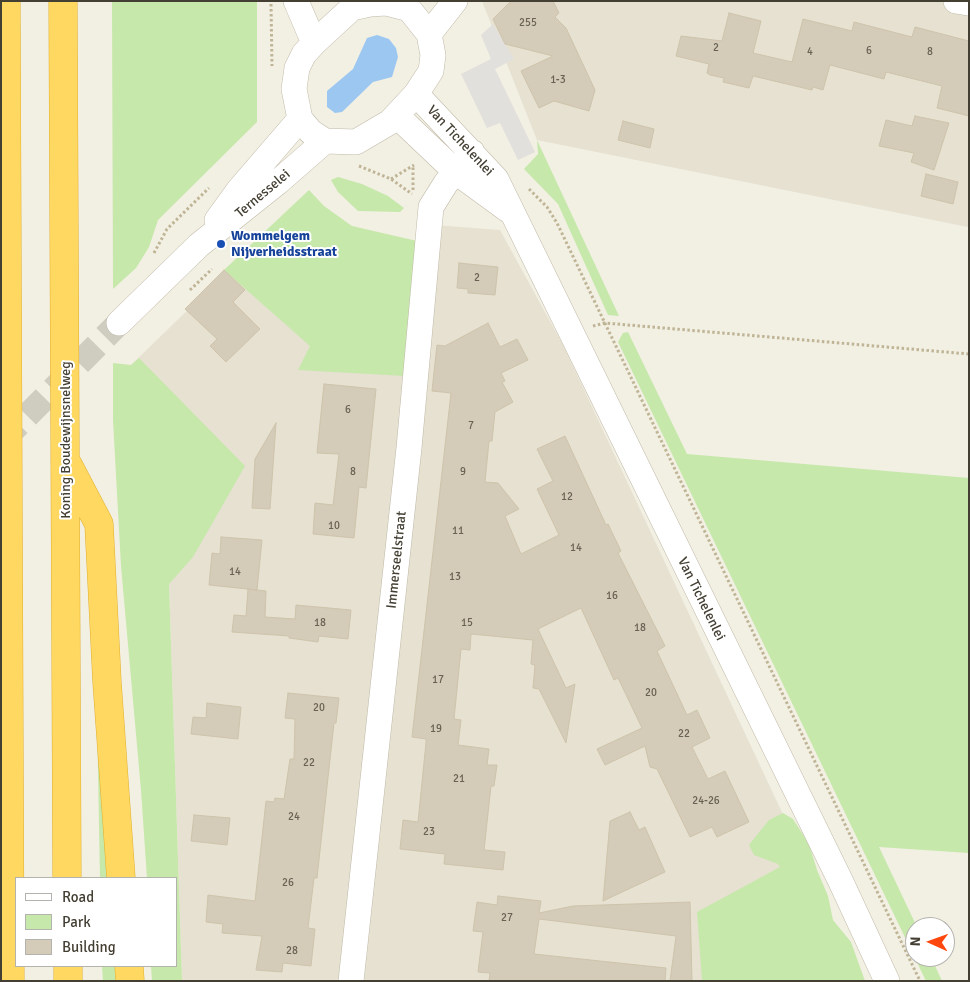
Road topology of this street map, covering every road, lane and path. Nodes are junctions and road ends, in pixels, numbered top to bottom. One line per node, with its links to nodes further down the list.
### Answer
1 (6, 1): 33 (highway)
2 (63, 1): 28 (highway, Koning Boudewijnsnelweg)
3 (271, 1): 8 (path)
4 (296, 1): 10 (street)
5 (455, 1): 9 (street)
6 (348, 5): 7 (street); 10 (street)
7 (412, 5): 9 (street)
8 (271, 20)
9 (429, 34): 11 (street)
10 (314, 43): 13 (street)
11 (416, 94): 12 (street); 15 (street, Van Tichelenlei)
12 (397, 116): 14 (street); 17 (street, Van Tichelenlei)
13 (300, 119): 14 (street); 22 (street, Ternesselei)
14 (325, 141): 22 (street, Ternesselei)
15 (472, 152): 17 (street, Immerseelstraat); 21 (street, Van Tichelenlei)
16 (358, 165): 20 (path)
17 (456, 172): 21 (street, Van Tichelenlei); 36 (street, Immerseelstraat)
18 (216, 180): 23 (path)
19 (526, 186): 25 (path)
20 (412, 194)
21 (516, 216): 26 (street, Van Tichelenlei)
22 (199, 244): 24 (street, Ternesselei)
23 (153, 256)
24 (119, 323)
25 (605, 323): 26 (path); 27 (path); 38 (path)
26 (570, 331): 37 (street, Van Tichelenlei)
27 (969, 354)
28 (66, 461): 29 (highway, Koning Boudewijnsnelweg); 30 (highway)
29 (67, 877)
30 (121, 877)
31 (68, 967): 34 (highway)
32 (129, 967): 35 (highway)
33 (10, 981)
34 (68, 981)
35 (130, 981)
36 (350, 981)
37 (887, 981)
38 (920, 981)

